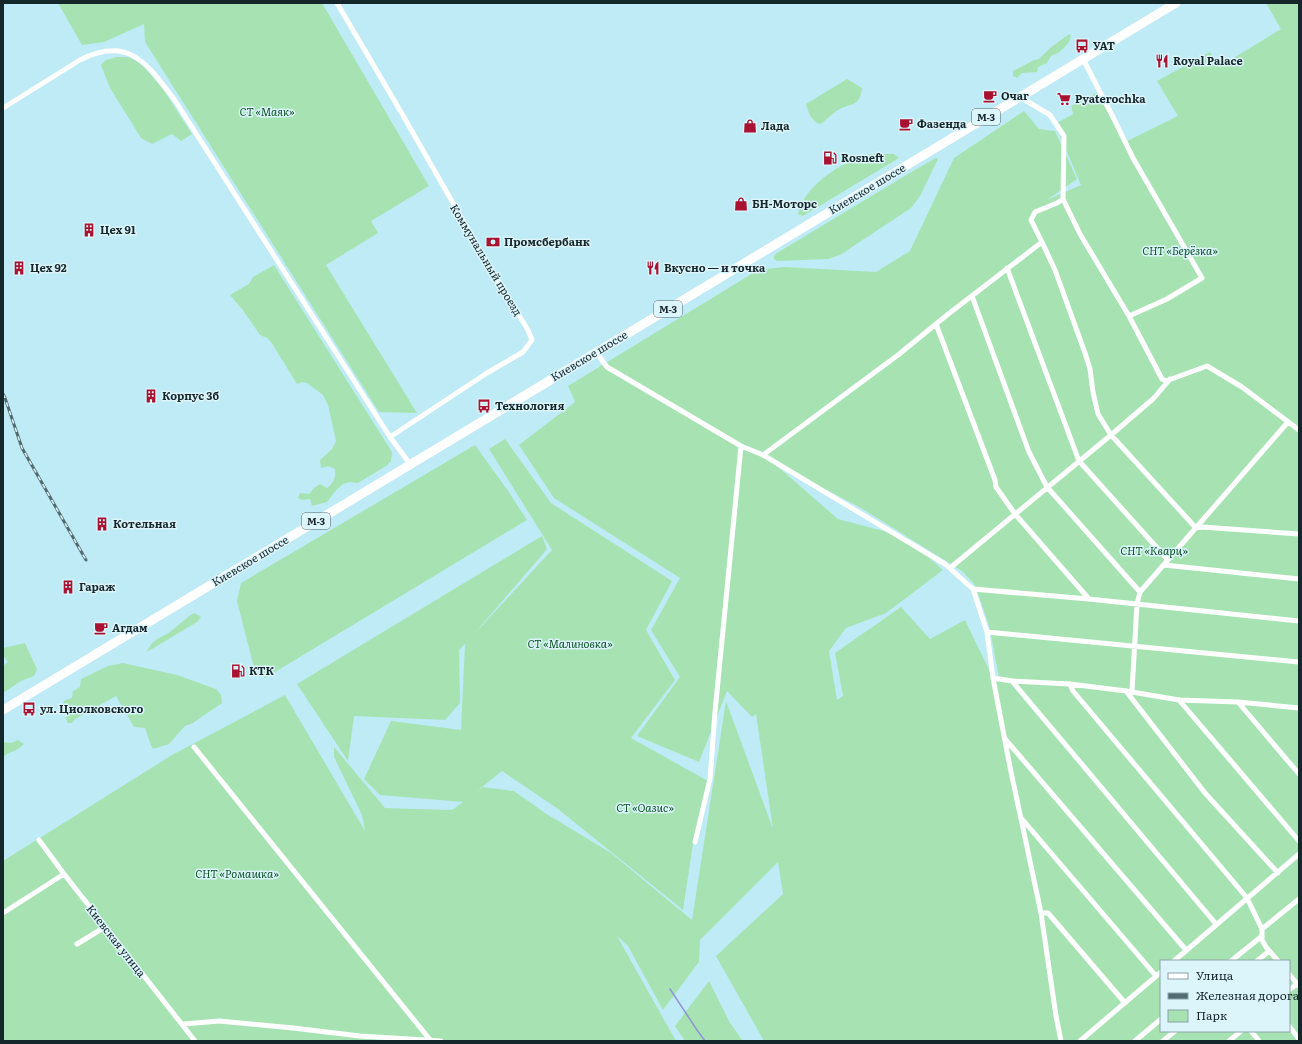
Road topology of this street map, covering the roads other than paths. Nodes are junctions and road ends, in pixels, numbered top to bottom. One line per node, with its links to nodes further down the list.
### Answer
1 (336, 3): 17 (street, Коммунальный проезд)
2 (1176, 3): 3 (highway, Киевское шоссе / М-3)
3 (1083, 59): 4 (highway, Киевское шоссе / М-3); 10 (street)
4 (1020, 97): 6 (street); 12 (highway, Киевское шоссе / М-3)
5 (3, 108): 17 (street)
6 (1063, 199): 7 (street); 10 (street)
7 (1042, 242): 8 (street); 16 (street)
8 (1007, 268): 9 (street); 20 (street)
9 (972, 296): 11 (street); 22 (street)
10 (1129, 316): 13 (street)
11 (936, 324): 19 (street); 23 (street)
12 (596, 352): 18 (street); 21 (highway, Киевское шоссе / М-3)
13 (1170, 379): 14 (street); 16 (street)
14 (1288, 422): 15 (street); 24 (street)
15 (1299, 430)
16 (1111, 435): 20 (street); 24 (street)
17 (390, 437): 21 (street)
18 (741, 446): 19 (street); 54 (street)
19 (763, 455): 28 (street)
20 (1079, 461): 22 (street); 26 (street)
21 (410, 464): 46 (highway, Киевское шоссе / М-3)
22 (1047, 487): 23 (street); 31 (street)
23 (1014, 514): 28 (street); 32 (street)
24 (1196, 528): 25 (street); 26 (street)
25 (1299, 534)
26 (1168, 560): 27 (street)
27 (1164, 565): 29 (street); 31 (street)
28 (950, 568): 30 (street)
29 (1299, 579)
30 (972, 589): 32 (street); 35 (street)
31 (1140, 592): 33 (street)
32 (1089, 599): 33 (street)
33 (1137, 604): 34 (street); 36 (street)
34 (1299, 621)
35 (987, 632): 36 (street); 38 (street)
36 (1135, 647): 37 (street); 42 (street)
37 (1299, 662)
38 (993, 678): 39 (street); 48 (street)
39 (1012, 681): 40 (street); 62 (street)
40 (1070, 684): 41 (street); 58 (street)
41 (1126, 691): 42 (street); 56 (street)
42 (1132, 692): 43 (street)
43 (1179, 700): 44 (street); 53 (street)
44 (1238, 702): 45 (street); 50 (street)
45 (1299, 707): 47 (street)
46 (3, 710)
47 (1299, 712)
48 (1005, 740): 51 (street); 67 (street)
49 (194, 747): 86 (street)
50 (1299, 774)
51 (1020, 817): 61 (street); 75 (street)
52 (39, 840): 57 (street, Киевская улица)
53 (1299, 841)
54 (696, 842)
55 (1299, 854): 56 (street)
56 (1278, 873): 58 (street)
57 (64, 874): 60 (street); 63 (street, Киевская улица)
58 (1247, 898): 62 (street); 64 (street)
59 (1299, 899): 64 (street)
60 (3, 913)
61 (1040, 913): 77 (street); 88 (street)
62 (1216, 924): 67 (street)
63 (105, 927): 66 (street); 79 (street, Киевская улица)
64 (1262, 930): 65 (street)
65 (1262, 936): 68 (street); 70 (street)
66 (77, 944)
67 (1186, 950): 69 (street)
68 (1269, 951): 71 (street); 72 (street)
69 (1175, 960)
70 (1232, 960)
71 (1258, 960)
72 (1277, 960)
73 (1160, 973): 75 (street)
74 (1290, 975): 76 (street)
75 (1156, 976): 77 (street)
76 (1298, 985)
77 (1125, 1003): 89 (street)
78 (1160, 1021): 90 (street)
79 (184, 1024): 85 (street, Киевская улица); 86 (street)
80 (1290, 1027): 84 (street)
81 (1174, 1032): 91 (street)
82 (1240, 1032): 92 (street)
83 (1252, 1032): 93 (street)
84 (1299, 1039)
85 (196, 1041)
86 (430, 1041): 87 (street)
87 (442, 1041)
88 (1061, 1041)
89 (1080, 1041)
90 (1135, 1041)
91 (1163, 1041)
92 (1229, 1041)
93 (1259, 1041)

